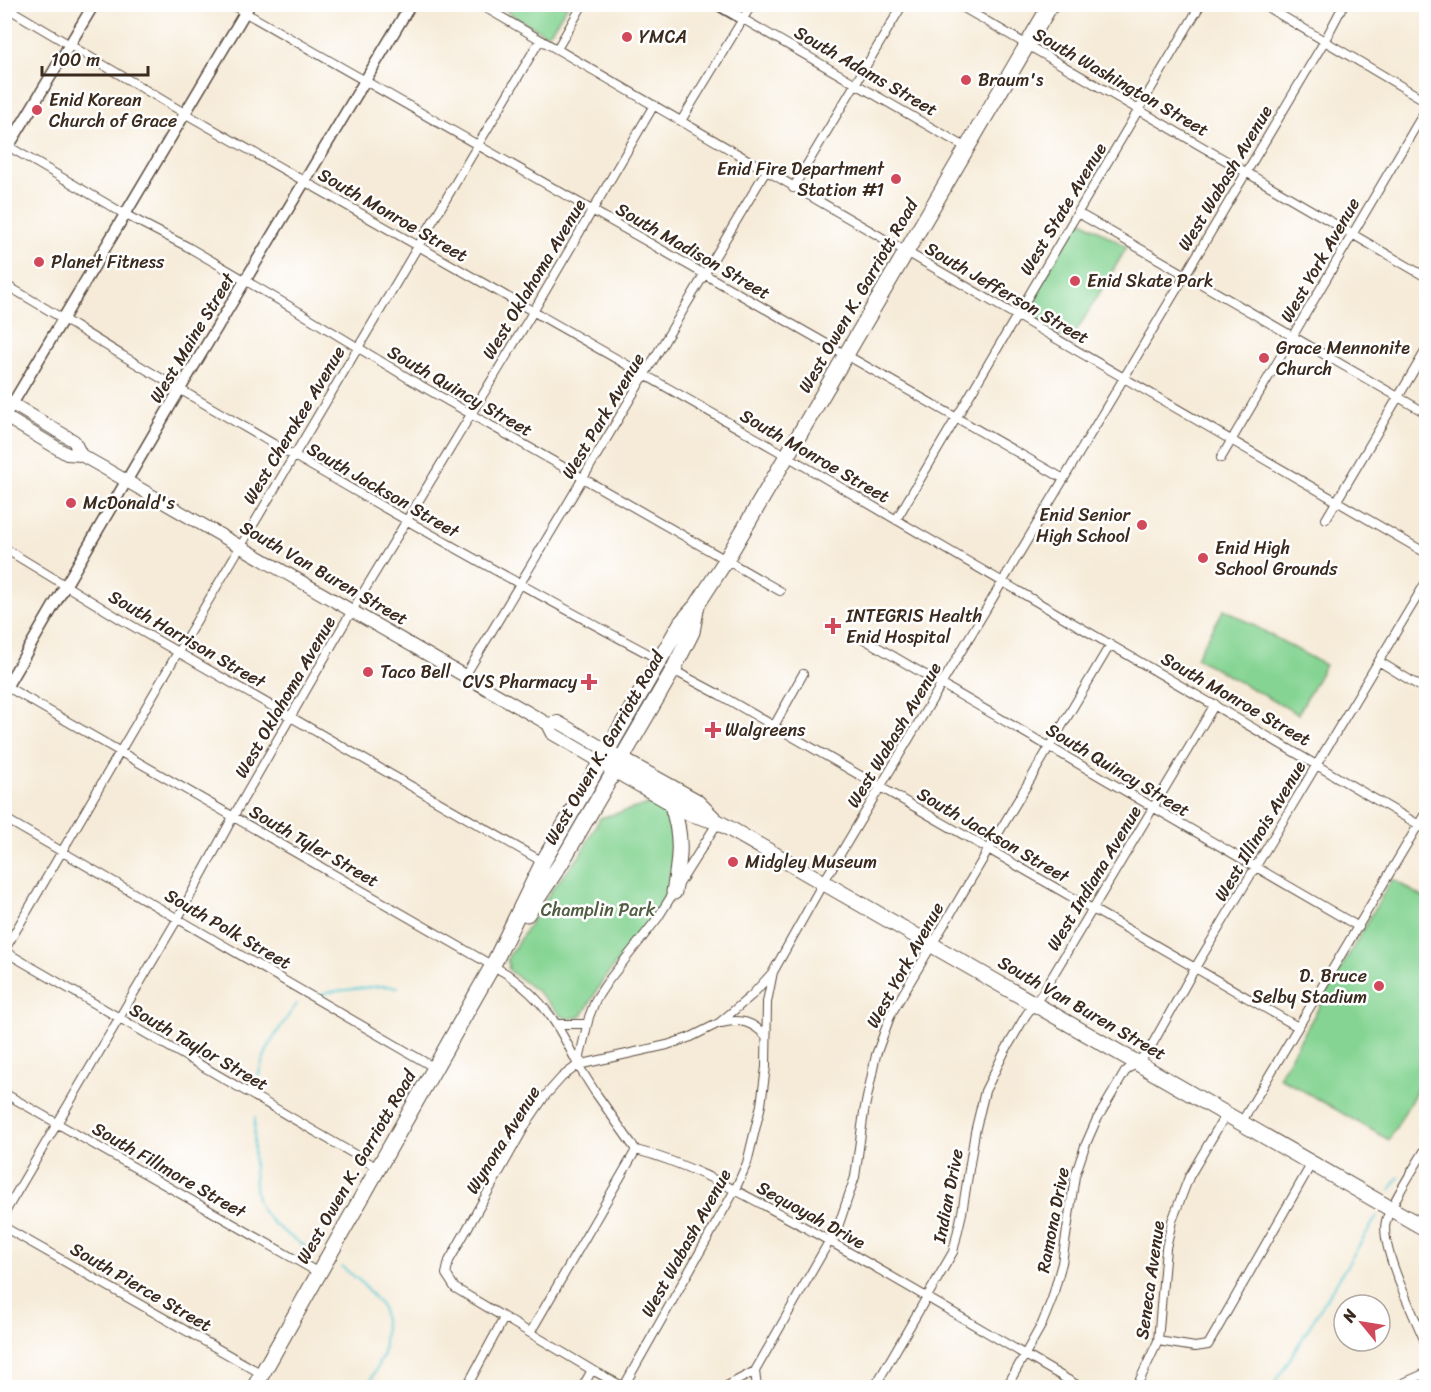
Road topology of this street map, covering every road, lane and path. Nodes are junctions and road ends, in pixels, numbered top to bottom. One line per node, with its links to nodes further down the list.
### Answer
1 (94, 4): 19 (main road)
2 (230, 4): 15 (street, South Madison Street)
3 (411, 4): 22 (main road, West Maine Street)
4 (479, 4): 17 (street, South Jefferson Street)
5 (583, 4): 21 (street)
6 (717, 4): 16 (main road, South Adams Street)
7 (752, 4): 16 (street)
8 (903, 4): 23 (street)
9 (957, 4): 20 (street, South Washington Street)
10 (1051, 4): 20 (highway, West Owen K. Garriott Road)
11 (1201, 4): 27 (street, West State Avenue)
12 (1262, 4): 18 (street)
13 (1344, 4): 18 (street, West Wabash Avenue)
14 (4, 6): 19 (street, South Monroe Street)
15 (247, 9): 22 (street, South Madison Street); 28 (main road)
16 (743, 19): 23 (street, South Adams Street); 29 (street)
17 (540, 40): 21 (street, South Jefferson Street); 30 (street, West Cherokee Avenue)
18 (1324, 42): 24 (street); 34 (street, West Wabash Avenue)
19 (70, 44): 28 (street, South Monroe Street); 31 (main road)
20 (1028, 45): 27 (street, South Washington Street); 32 (highway, West Owen K. Garriott Road)
21 (557, 49): 25 (street, South Jefferson Street)
22 (364, 82): 30 (street, South Madison Street); 35 (main road, West Maine Street)
23 (855, 84): 32 (street, South Adams Street); 36 (street)
24 (1426, 101)
25 (654, 105): 29 (street, South Jefferson Street); 37 (street, West Oklahoma Avenue)
26 (1426, 109): 40 (street, West York Avenue)
27 (1139, 110): 34 (street, South Washington Street); 38 (street, West State Avenue)
28 (186, 114): 35 (street, South Monroe Street); 39 (main road)
29 (681, 121): 33 (street, South Jefferson Street)
30 (477, 146): 37 (street, South Madison Street); 41 (street, West Cherokee Avenue)
31 (6, 148): 39 (street, South Quincy Street)
32 (967, 148): 42 (highway, West Owen K. Garriott Road)
33 (766, 171): 36 (street, South Jefferson Street); 44 (street, West Park Avenue)
34 (1245, 173): 40 (street, South Washington Street); 43 (street, West Wabash Avenue)
35 (305, 182): 41 (street, South Monroe Street); 46 (main road, West Maine Street)
36 (794, 188): 42 (street, South Jefferson Street)
37 (592, 211): 44 (street, South Madison Street); 48 (street, West Oklahoma Avenue)
38 (1078, 213): 43 (street); 49 (street, West State Avenue)
39 (126, 215): 46 (street, South Quincy Street); 50 (main road)
40 (1353, 234): 45 (street, South Washington Street); 51 (street, West York Avenue)
41 (418, 247): 48 (street, South Monroe Street); 52 (street, West Cherokee Avenue)
42 (905, 252): 49 (street, South Jefferson Street); 54 (highway, West Owen K. Garriott Road)
43 (1185, 274): 51 (street); 56 (street, West Wabash Avenue)
44 (705, 275): 54 (street, South Madison Street); 55 (street, West Park Avenue)
45 (1426, 277)
46 (246, 280): 52 (street, South Quincy Street); 57 (main road, West Maine Street)
47 (4, 284): 50 (street, South Jackson Street)
48 (533, 312): 55 (street, South Monroe Street); 61 (street, West Oklahoma Avenue)
49 (1017, 316): 56 (street, South Jefferson Street); 63 (street, West State Avenue)
50 (64, 318): 57 (street, South Jackson Street); 59 (main road)
51 (1293, 336): 58 (street); 64 (street, West York Avenue)
52 (357, 348): 61 (street, South Quincy Street); 66 (street, West Cherokee Avenue)
53 (1426, 351): 58 (street)
54 (845, 355): 63 (street, South Madison Street); 67 (highway, West Owen K. Garriott Road)
55 (645, 376): 67 (street, South Monroe Street); 70 (street, West Park Avenue)
56 (1124, 378): 64 (street, South Jefferson Street); 69 (street, West Wabash Avenue)
57 (180, 389): 66 (street, South Jackson Street); 71 (main road, West Maine Street)
58 (1399, 398): 60 (street); 72 (street)
59 (9, 402): 62 (main road); 65 (main road)
60 (1426, 413)
61 (470, 414): 70 (street, South Quincy Street); 75 (street, West Oklahoma Avenue)
62 (5, 417): 65 (main road)
63 (957, 418): 69 (street, South Madison Street); 74 (street, West State Avenue)
64 (1232, 439): 68 (street, West York Avenue); 72 (street, South Jefferson Street)
65 (81, 455): 71 (main road, South Van Buren Street)
66 (294, 455): 75 (street, South Jackson Street); 76 (street, West Cherokee Avenue)
67 (785, 456): 74 (street, South Monroe Street); 79 (highway, West Owen K. Garriott Road)
68 (1221, 458)
69 (1064, 479): 81 (street, West Wabash Avenue)
70 (583, 480): 79 (street, South Quincy Street); 83 (street, West Park Avenue)
71 (126, 481): 76 (main road, South Van Buren Street); 82 (main road, West Maine Street)
72 (1337, 500): 73 (street); 78 (street, South Jefferson Street)
73 (1326, 519)
74 (896, 520): 81 (street, South Monroe Street)
75 (406, 521): 83 (street, South Jackson Street); 86 (street, West Oklahoma Avenue)
76 (240, 546): 86 (main road, South Van Buren Street); 89 (street, West Cherokee Avenue)
77 (4, 548): 82 (street, South Harrison Street)
78 (1426, 553)
79 (726, 560): 84 (street, South Quincy Street); 85 (highway, West Owen K. Garriott Road)
80 (1426, 582): 91 (street, West Illinois Avenue)
81 (1002, 583): 88 (street, South Monroe Street); 95 (street, West Wabash Avenue)
82 (66, 585): 89 (street, South Harrison Street); 96 (main road, West Maine Street)
83 (520, 586): 90 (street, South Jackson Street); 94 (street, West Park Avenue)
84 (780, 591)
85 (697, 605): 90 (highway, West Owen K. Garriott Road); 92 (highway, West Owen K. Garriott Road)
86 (352, 611): 94 (main road, South Van Buren Street); 99 (street, West Oklahoma Avenue)
87 (862, 638): 95 (street, South Quincy Street)
88 (1110, 645): 98 (street, South Monroe Street); 101 (street, West York Avenue)
89 (177, 652): 99 (street, South Harrison Street); 102 (street, West Cherokee Avenue)
90 (660, 660): 103 (highway, West Owen K. Garriott Road)
91 (1380, 662): 97 (street); 104 (street, West Illinois Avenue)
92 (673, 670): 100 (street, South Jackson Street); 105 (highway, West Owen K. Garriott Road)
93 (804, 674): 100 (street)
94 (465, 676): 103 (main road, South Van Buren Street)
95 (942, 685): 101 (street, South Quincy Street); 106 (street, West Wabash Avenue)
96 (5, 688): 102 (street, South Tyler Street)
97 (1426, 690)
98 (1215, 704): 104 (street, South Monroe Street); 108 (street, West Indiana Avenue)
99 (291, 717): 110 (street, West Oklahoma Avenue); 116 (street, South Harrison Street)
100 (774, 726): 106 (street, South Jackson Street)
101 (1050, 748): 108 (street, South Quincy Street); 114 (street, West York Avenue)
102 (120, 752): 110 (street, South Tyler Street); 115 (street, West Cherokee Avenue)
103 (604, 757): 105 (highway, South Van Buren Street); 116 (highway, West Owen K. Garriott Road)
104 (1317, 764): 113 (street, South Monroe Street); 117 (street, West Illinois Avenue)
105 (619, 765): 107 (highway, South Van Buren Street); 112 (highway, South Van Buren Street); 125 (highway, West Owen K. Garriott Road)
106 (880, 788): 114 (street, South Jackson Street); 118 (street, West Wabash Avenue)
107 (671, 803): 112 (highway, South Van Buren Street); 119 (highway)
108 (1153, 809): 117 (street, South Quincy Street); 120 (street, West Indiana Avenue)
109 (1426, 812): 113 (street)
110 (233, 817): 121 (street, West Oklahoma Avenue); 125 (street, South Tyler Street)
111 (4, 818): 115 (street, South Polk Street)
112 (718, 822): 118 (highway, South Van Buren Street); 119 (street)
113 (1423, 826): 122 (street)
114 (989, 849): 120 (street, South Jackson Street); 123 (street, West York Avenue)
115 (63, 852): 121 (street, South Polk Street); 124 (street, West Cherokee Avenue)
116 (543, 862): 125 (highway, West Owen K. Garriott Road)
117 (1256, 868): 122 (street, South Quincy Street); 126 (street, West Illinois Avenue)
118 (823, 883): 123 (highway, South Van Buren Street); 127 (street, West Wabash Avenue)
119 (674, 892): 132 (street)
120 (1093, 909): 126 (street, South Jackson Street); 128 (street, West Indiana Avenue)
121 (178, 918): 129 (street, West Oklahoma Avenue); 137 (street, South Polk Street)
122 (1359, 927): 133 (street)
123 (931, 945): 128 (highway, South Van Buren Street); 151 (street, West York Avenue)
124 (4, 951): 129 (street, South Taylor Street)
125 (493, 965): 131 (street, South Tyler Street); 137 (highway, West Owen K. Garriott Road)
126 (1195, 968): 133 (street, South Jackson Street); 135 (street, West Illinois Avenue)
127 (773, 972): 130 (street, Wynona Avenue); 134 (street, West Wabash Avenue)
128 (1034, 1004): 135 (highway, South Van Buren Street); 153 (street, Indian Drive)
129 (119, 1018): 141 (street, West Oklahoma Avenue); 145 (street, South Taylor Street)
130 (719, 1023): 134 (street, Wynona Avenue); 136 (street, Wynona Avenue)
131 (557, 1024): 132 (street); 136 (street, South Tyler Street)
132 (587, 1024): 136 (street)
133 (1298, 1028): 140 (street)
134 (766, 1035): 146 (street, West Wabash Avenue)
135 (1136, 1062): 139 (highway, South Van Buren Street); 158 (street, Ramona Drive)
136 (578, 1065): 143 (street); 154 (street, Wynona Avenue)
137 (435, 1068): 145 (highway, West Owen K. Garriott Road)
138 (4, 1093): 141 (street, South Fillmore Street)
139 (1226, 1114): 140 (highway, South Van Buren Street); 156 (street, Seneca Avenue)
140 (1241, 1123): 144 (highway, South Van Buren Street)
141 (58, 1124): 148 (street, West Oklahoma Avenue); 152 (street, South Fillmore Street)
142 (1426, 1148): 147 (street)
143 (636, 1150): 146 (street, Sequoyah Drive); 155 (street)
144 (1312, 1163): 147 (highway, South Van Buren Street); 156 (street)
145 (378, 1168): 152 (highway, West Owen K. Garriott Road)
146 (735, 1190): 151 (street, Sequoyah Drive); 163 (street, West Wabash Avenue)
147 (1392, 1209): 150 (highway, South Van Buren Street); 157 (street)
148 (4, 1214)
149 (4, 1227): 162 (street, South Pierce Street)
150 (1426, 1229)
151 (831, 1242): 153 (street, Sequoyah Drive); 160 (street, West York Avenue)
152 (319, 1273): 162 (highway, West Owen K. Garriott Road)
153 (927, 1299): 158 (street, Sequoyah Drive); 168 (street, Indian Drive)
154 (504, 1318): 155 (street); 164 (street)
155 (530, 1333): 159 (street)
156 (1158, 1341): 171 (street, Seneca Avenue)
157 (1426, 1344)
158 (1025, 1355): 169 (street, Ramona Drive); 170 (street, Sequoyah Drive)
159 (592, 1370): 163 (street); 165 (street)
160 (755, 1371): 166 (street); 167 (street)
161 (1426, 1373): 172 (street)
162 (258, 1381)
163 (625, 1387)
164 (466, 1388)
165 (582, 1388)
166 (723, 1388)
167 (757, 1388)
168 (874, 1388)
169 (1006, 1388)
170 (1082, 1388)
171 (1136, 1388)
172 (1392, 1388)

